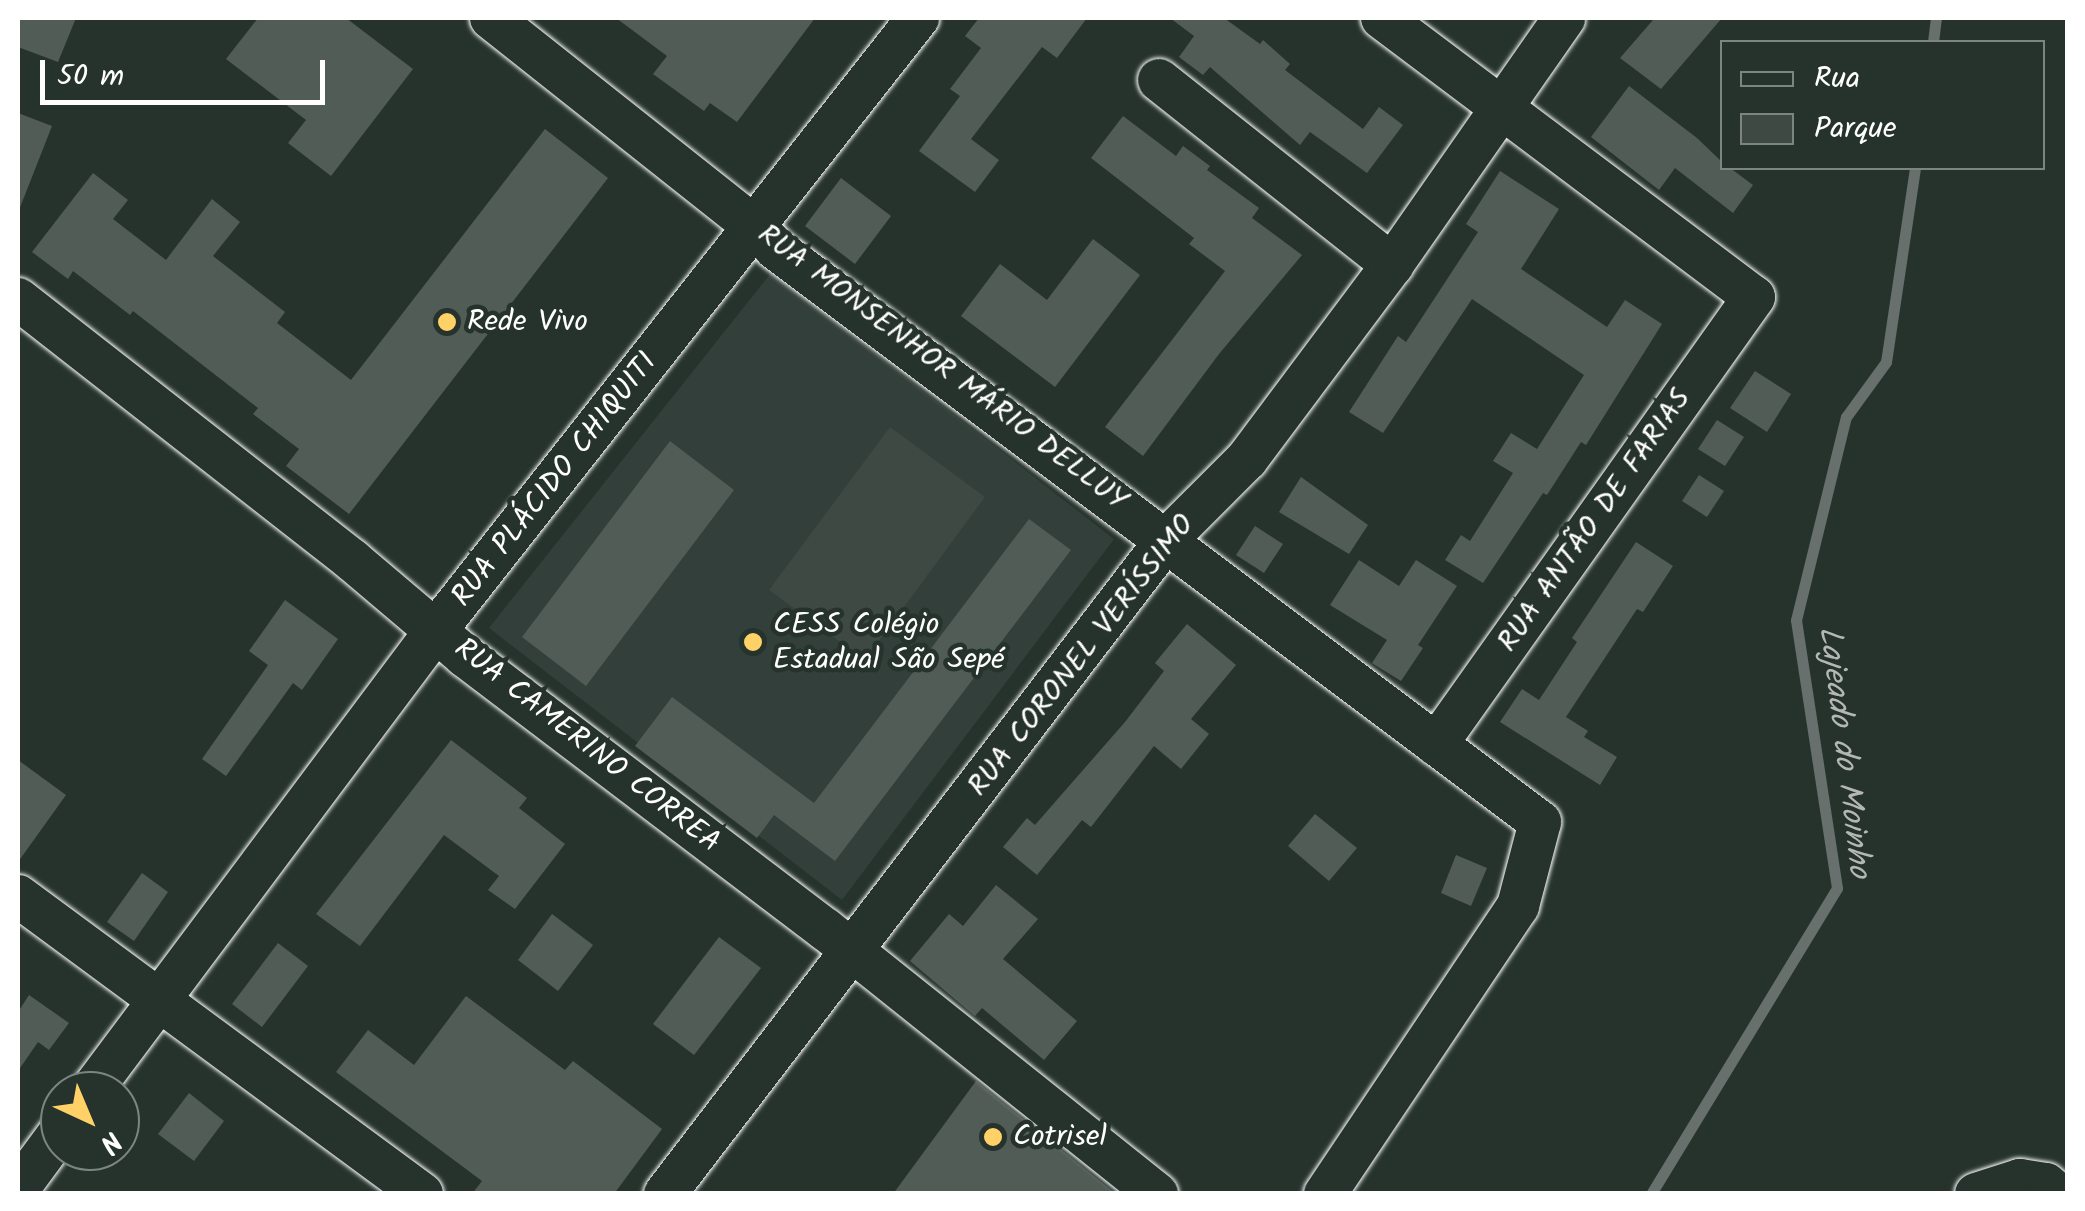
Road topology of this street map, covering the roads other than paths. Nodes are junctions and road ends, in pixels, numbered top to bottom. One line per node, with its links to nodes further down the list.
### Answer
1 (492, 18): 7 (street, RUA MONSENHOR MÁRIO DELLUY)
2 (918, 18): 7 (street, RUA PLÁCIDO CHIQUITI)
3 (1382, 18): 6 (street)
4 (1564, 18): 6 (street, RUA CORONEL VERÍSSIMO)
5 (1159, 80): 8 (street)
6 (1500, 108): 8 (street, RUA CORONEL VERÍSSIMO); 12 (street, RUA ANTÃO DE FARIAS)
7 (755, 227): 10 (street, RUA MONSENHOR MÁRIO DELLUY); 11 (street, RUA PLÁCIDO CHIQUITI)
8 (1392, 265): 10 (street, RUA CORONEL VERÍSSIMO)
9 (18, 298): 11 (street, RUA CAMERINO CORREA)
10 (1167, 539): 12 (street, RUA MONSENHOR MÁRIO DELLUY); 14 (street, RUA CORONEL VERÍSSIMO)
11 (438, 628): 14 (street, RUA CAMERINO CORREA); 15 (street, RUA PLÁCIDO CHIQUITI)
12 (1436, 745): 22 (street, RUA MONSENHOR MÁRIO DELLUY)
13 (18, 896): 15 (street)
14 (854, 951): 20 (street, RUA CORONEL VERÍSSIMO); 21 (street, RUA CAMERINO CORREA)
15 (159, 1002): 16 (street, RUA PLÁCIDO CHIQUITI); 19 (street)
16 (107, 1071)
17 (40, 1159): 18 (street)
18 (18, 1188)
19 (422, 1194)
20 (665, 1194)
21 (1157, 1194)
22 (1325, 1194)
23 (1976, 1194): 24 (street)
24 (2058, 1194)

